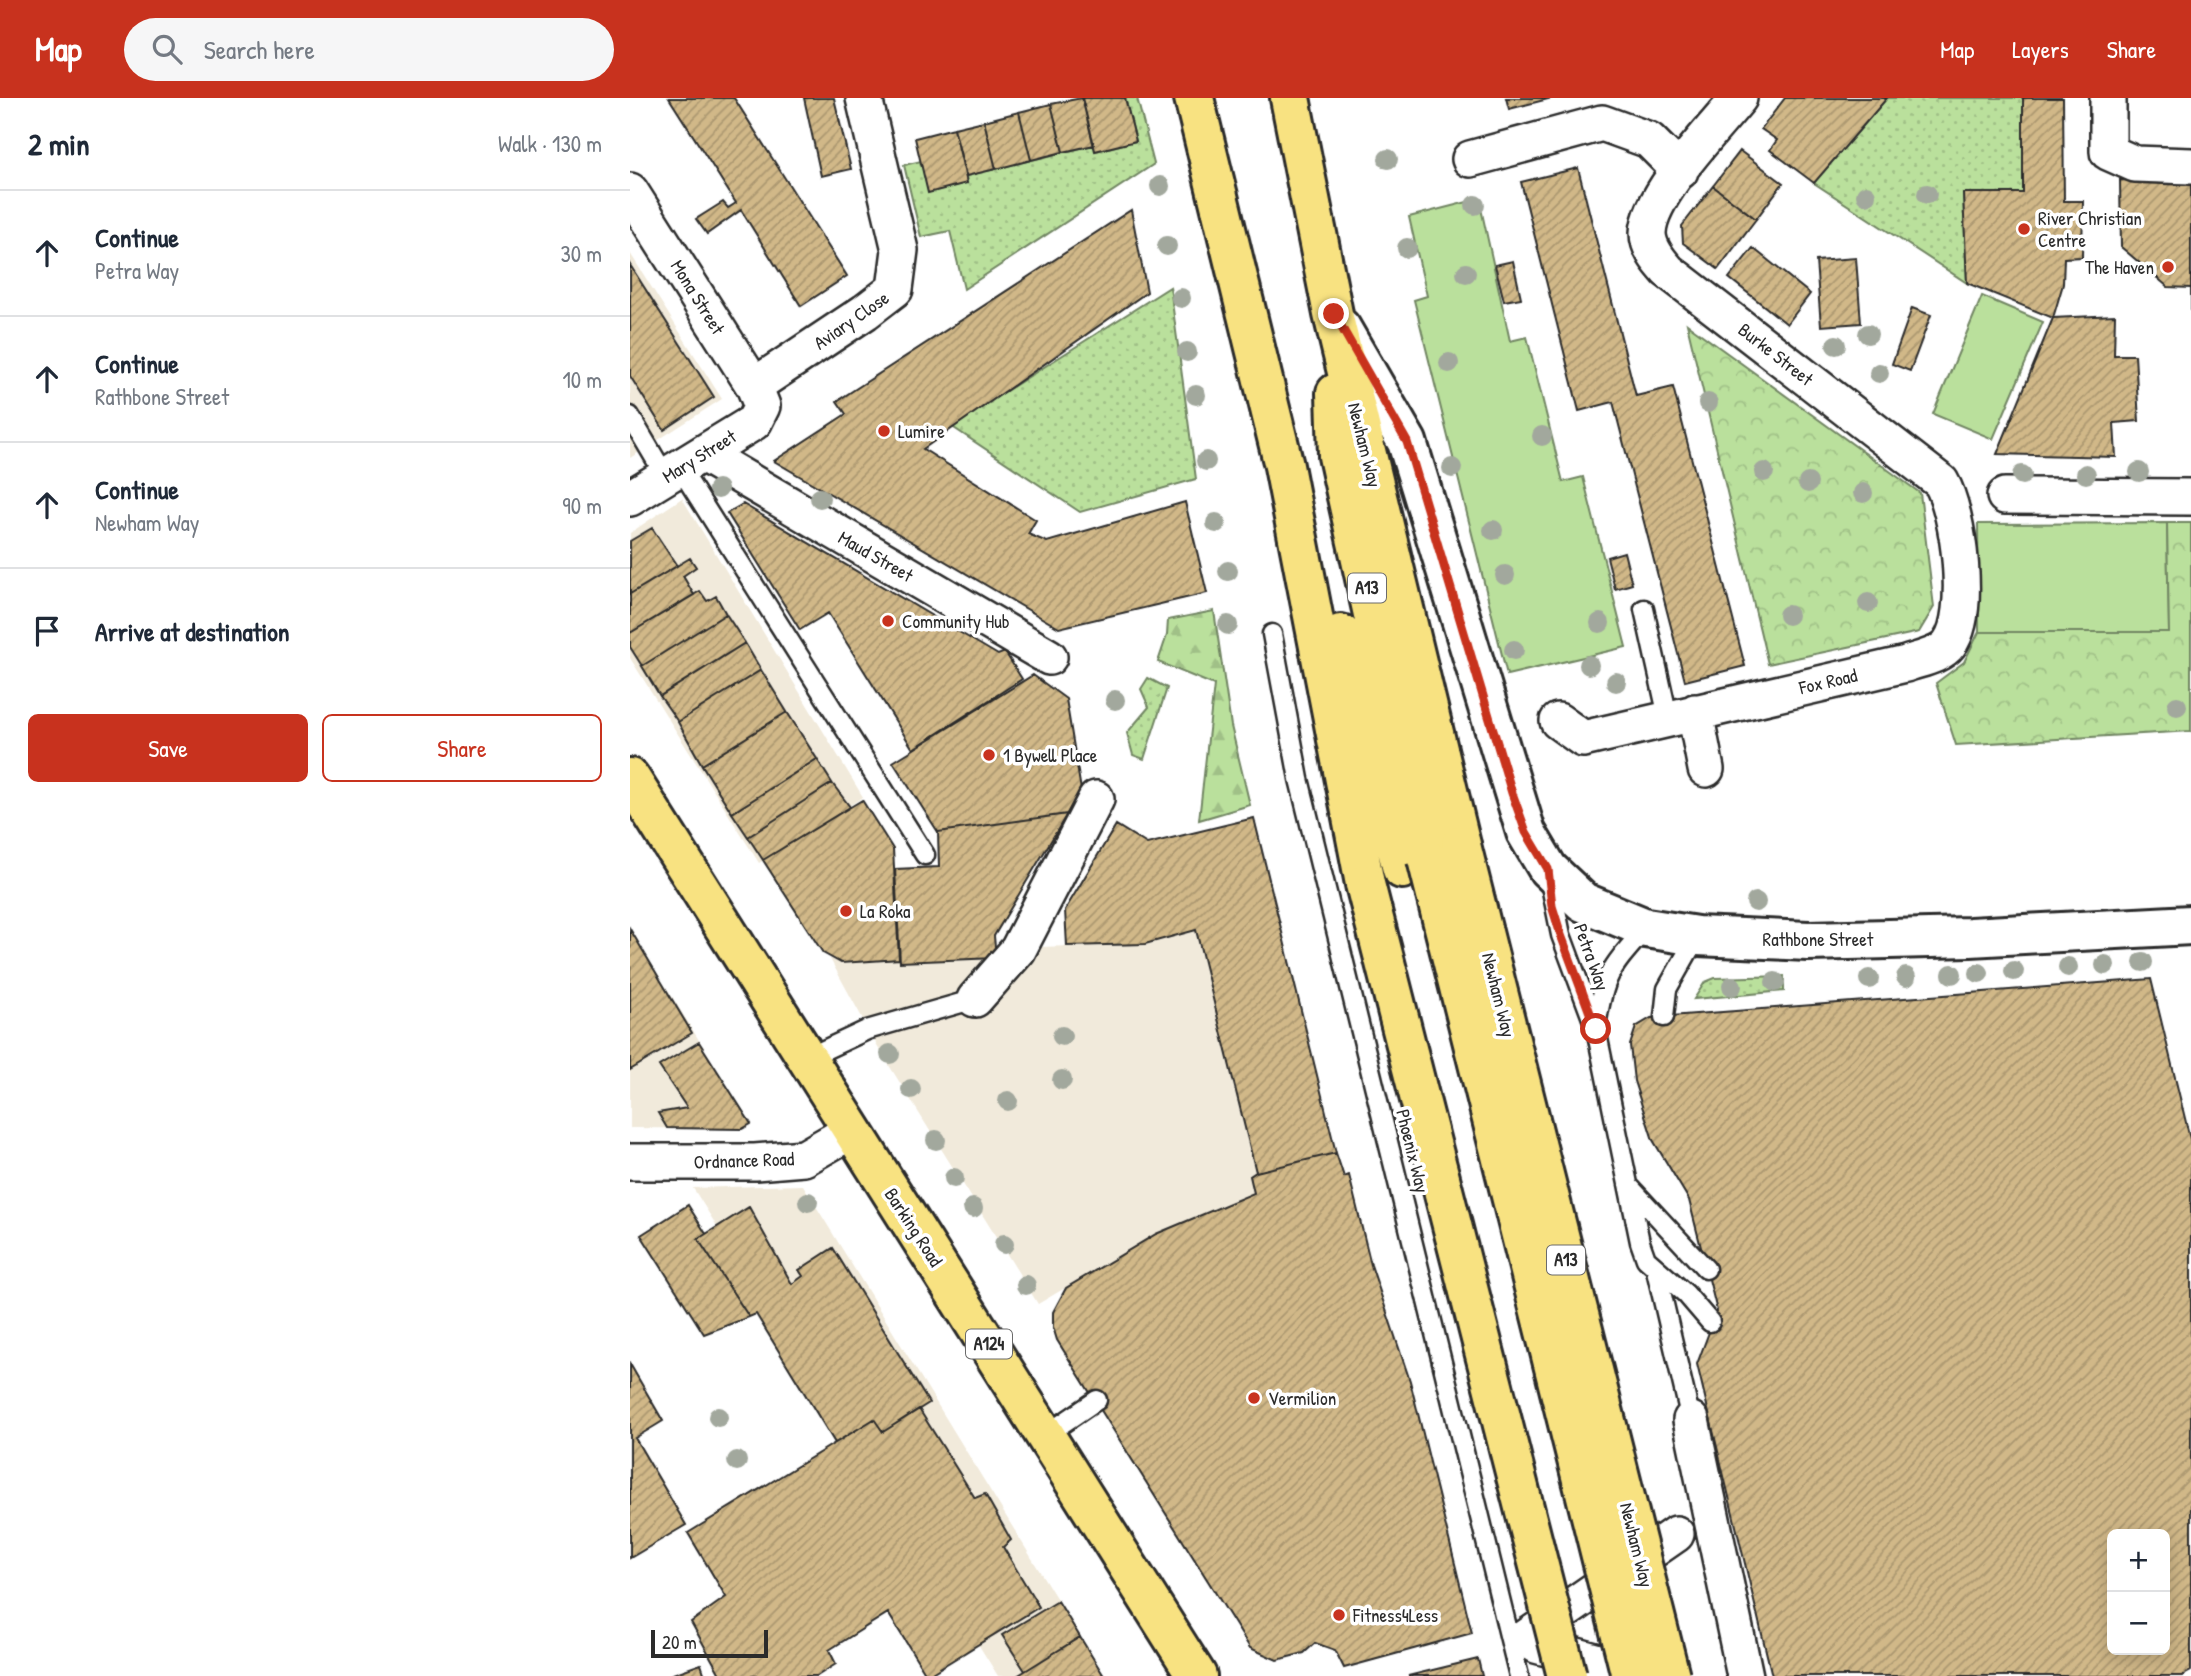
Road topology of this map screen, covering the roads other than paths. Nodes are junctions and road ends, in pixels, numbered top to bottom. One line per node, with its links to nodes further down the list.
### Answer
1 (1194, 98): 14 (main road, Newham Way / A13)
2 (1290, 98): 10 (main road, Newham Way / A13)
3 (1739, 98): 8 (street, Burke Street)
4 (2108, 98): 7 (street)
5 (872, 100): 11 (street, Aviary Close)
6 (1471, 159): 8 (street)
7 (2191, 166)
8 (1680, 171): 18 (street, Burke Street)
9 (630, 191): 11 (street, Mona Street)
10 (1334, 314): 26 (street, Newham Way); 29 (main road, Newham Way / A13); 53 (main road, Newham Way / A13, bridge)
11 (758, 396): 13 (street, Mary Street)
12 (630, 416): 13 (lane)
13 (683, 466): 17 (street, Mary Street); 21 (street, Maud Street); 28 (lane)
14 (1284, 466): 29 (main road, Newham Way / A13); 52 (main road, Newham Way / A13, bridge)
15 (2005, 496): 16 (street)
16 (2191, 496)
17 (630, 498)
18 (1955, 522): 22 (street, Fox Road)
19 (1644, 609): 22 (lane)
20 (1272, 634): 51 (lane, Phoenix Way)
21 (1049, 657)
22 (1681, 715): 23 (street, Fox Road); 24 (street)
23 (1570, 730)
24 (1706, 769)
25 (630, 778): 37 (main road, Barking Road / A124)
26 (1512, 793): 30 (street, Rathbone Street)
27 (1096, 799): 34 (street)
28 (925, 855)
29 (1414, 864): 49 (main road, Newham Way / A13)
30 (1548, 869): 32 (street, Rathbone Street); 36 (lane, Petra Way)
31 (2191, 925): 33 (street, Rathbone Street)
32 (1646, 928): 33 (street, Rathbone Street); 36 (lane)
33 (1697, 936): 35 (lane)
34 (975, 999): 37 (lane)
35 (1664, 1017)
36 (1596, 1029): 40 (lane, Petra Way)
37 (807, 1058): 38 (main road, Barking Road / A124)
38 (851, 1131): 39 (street, Ordnance Road); 46 (main road, Barking Road / A124)
39 (630, 1162)
40 (1626, 1181): 41 (lane); 42 (lane, Petra Way)
41 (1706, 1269)
42 (1656, 1270): 43 (lane); 45 (lane)
43 (1710, 1322)
44 (1097, 1400): 46 (lane)
45 (1691, 1420): 54 (street)
46 (1047, 1434): 50 (main road, Barking Road / A124)
47 (1676, 1534): 48 (street)
48 (1523, 1640): 49 (street); 52 (street)
49 (1618, 1673): 52 (street)
50 (1197, 1676)
51 (1519, 1676)
52 (1563, 1676)
53 (1670, 1676)
54 (1745, 1676)

